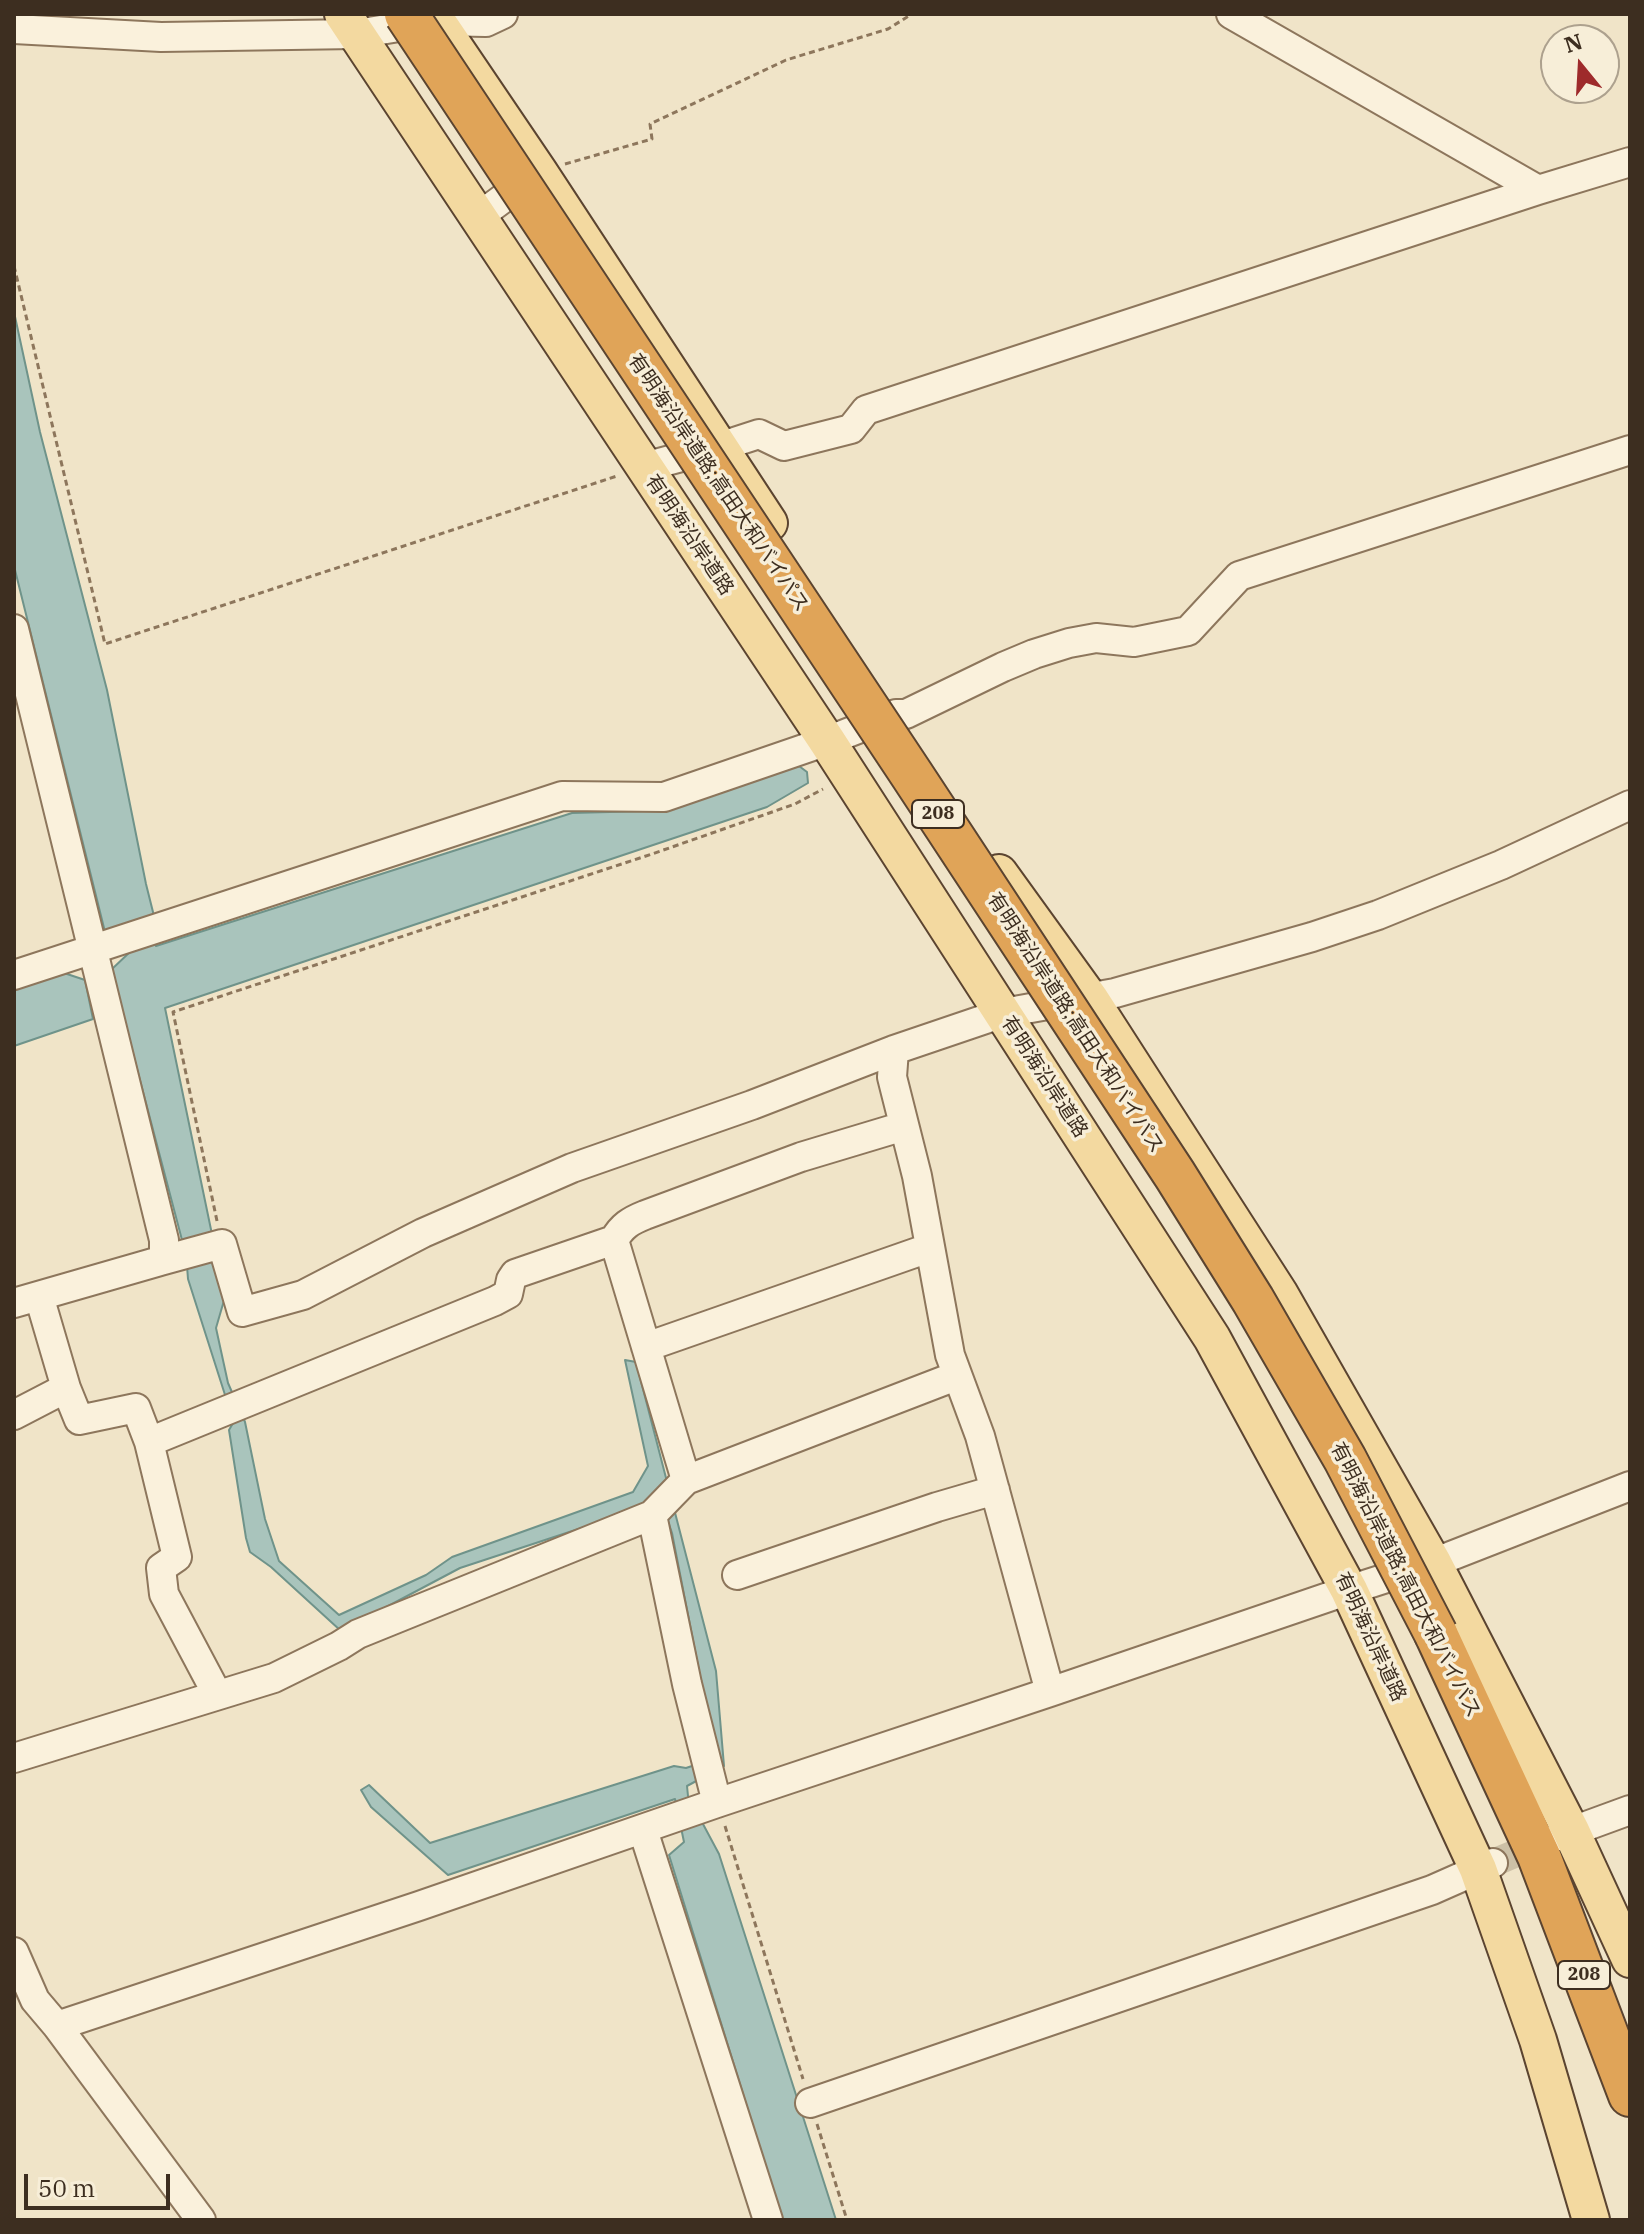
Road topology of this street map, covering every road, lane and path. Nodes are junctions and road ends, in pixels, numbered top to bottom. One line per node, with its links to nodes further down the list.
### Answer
1 (503, 14): 4 (street)
2 (912, 14): 8 (path)
3 (1231, 14): 9 (street)
4 (425, 16): 5 (street); 8 (main road); 51 (highway, 有明海沿岸道路;高田大和バイパス / 208, bridge)
5 (350, 24): 6 (street); 10 (main road, 有明海沿岸道路)
6 (14, 29)
7 (1630, 162): 9 (street)
8 (539, 172): 10 (street); 12 (main road)
9 (1538, 190): 12 (street)
10 (478, 217): 14 (main road, 有明海沿岸道路)
11 (14, 266): 14 (path)
12 (719, 447): 14 (street); 16 (main road)
13 (1630, 450): 16 (street)
14 (644, 467): 17 (main road, 有明海沿岸道路)
15 (14, 629): 20 (street)
16 (896, 714): 17 (street); 22 (main road)
17 (827, 741): 18 (main road, 有明海沿岸道路); 20 (street)
18 (849, 775): 23 (main road, 有明海沿岸道路); 27 (path)
19 (1630, 805): 22 (street)
20 (93, 951): 21 (street); 29 (street)
21 (14, 975)
22 (1090, 999): 23 (street); 30 (main road)
23 (1003, 1013): 24 (street); 32 (main road, 有明海沿岸道路)
24 (894, 1050): 25 (street); 27 (street)
25 (904, 1126): 26 (street); 28 (street)
26 (614, 1240): 33 (street); 37 (street)
27 (222, 1244): 29 (street)
28 (929, 1248): 33 (street); 34 (street)
29 (160, 1261): 31 (street)
30 (1279, 1293): 32 (main road); 42 (main road)
31 (27, 1300): 35 (street)
32 (1212, 1338): 44 (main road, 有明海沿岸道路)
33 (646, 1347): 38 (street)
34 (956, 1376): 38 (street); 40 (street)
35 (66, 1388): 36 (street); 37 (street)
36 (14, 1415)
37 (149, 1442): 46 (street)
38 (686, 1480): 41 (street)
39 (1630, 1486): 42 (street)
40 (995, 1490): 43 (street); 45 (street)
41 (652, 1515): 46 (street); 48 (street)
42 (1433, 1563): 44 (street); 51 (main road)
43 (737, 1575)
44 (1349, 1590): 45 (street); 52 (main road, 有明海沿岸道路)
45 (1050, 1692): 48 (street)
46 (217, 1694): 47 (street)
47 (14, 1758)
48 (717, 1803): 50 (street); 58 (path)
49 (1630, 1810): 51 (street)
50 (643, 1830): 56 (street); 61 (street)
51 (1556, 1841): 54 (main road); 57 (highway, 有明海沿岸道路;高田大和バイパス / 208); 59 (highway)
52 (1486, 1866): 58 (street); 63 (main road, 有明海沿岸道路)
53 (14, 1952): 55 (street)
54 (1630, 1959)
55 (24, 2001): 56 (street)
56 (73, 2022): 60 (street)
57 (1630, 2095)
58 (810, 2103): 62 (path)
59 (1630, 2127)
60 (201, 2220)
61 (768, 2220)
62 (847, 2220)
63 (1591, 2220)

